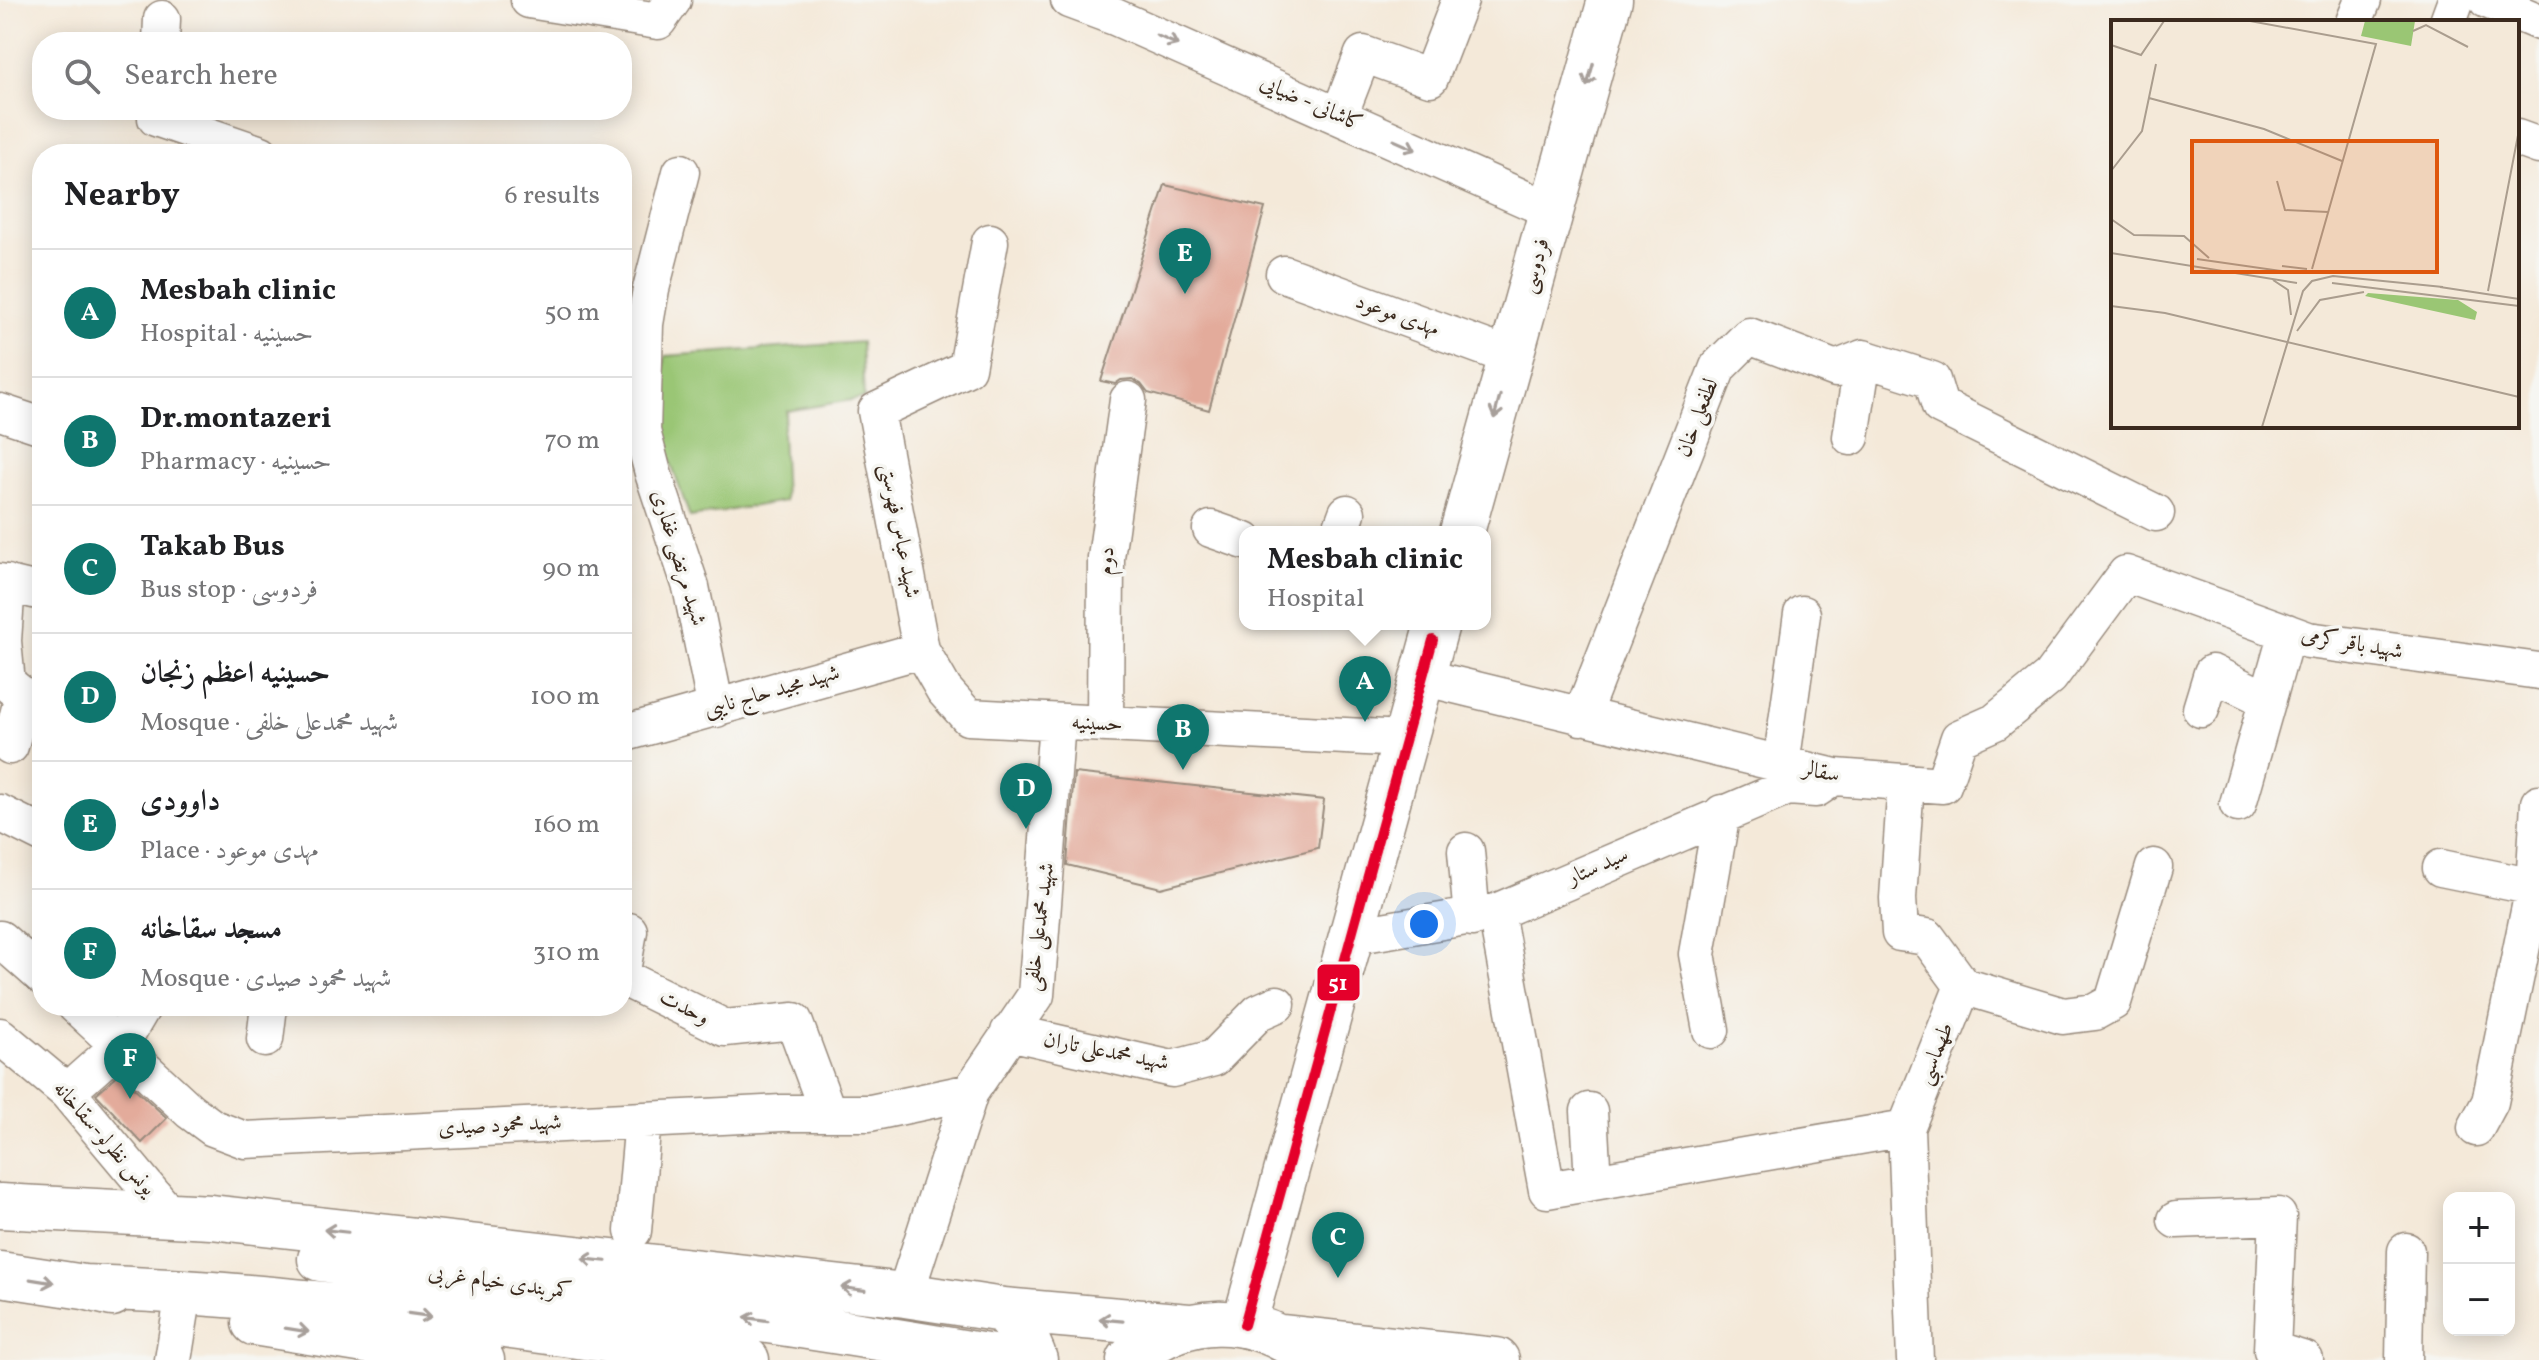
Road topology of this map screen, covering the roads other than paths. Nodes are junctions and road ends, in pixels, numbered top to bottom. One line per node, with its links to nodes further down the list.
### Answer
1 (529, 0): 8 (street)
2 (1069, 0): 12 (street, کاشانی - ضیایی, one-way to 12)
3 (1460, 0): 12 (street)
4 (1610, 0): 18 (main road, فردوسی, one-way to 18)
5 (2363, 0): 9 (street)
6 (2456, 0): 10 (street)
7 (2487, 0): 11 (street)
8 (666, 11)
9 (2355, 20)
10 (2449, 20)
11 (2539, 22)
12 (1339, 116): 18 (street, کاشانی - ضیایی, one-way to 18)
13 (162, 120): 15 (street)
14 (2519, 139): 16 (street)
15 (232, 144)
16 (2539, 146)
17 (681, 172): 27 (street, شهید مرتضی غفاری)
18 (1552, 211): 21 (main road, فردوسی)
19 (990, 242): 38 (street, شهید عباس فهرستی)
20 (1284, 274): 21 (street, مهدی موعود)
21 (1511, 357): 29 (main road, فردوسی, one-way to 29)
22 (1863, 358): 26 (street); 28 (street, لطفعلی خان); 45 (street, لطفعلی خان)
23 (1128, 400): 47 (street, دوم)
24 (0, 412): 25 (street)
25 (32, 423)
26 (1851, 437)
27 (637, 471): 43 (street, شهید مرتضی غفاری)
28 (2156, 513)
29 (1464, 526)
30 (1211, 529): 31 (street)
31 (1239, 539)
32 (2126, 574): 37 (street, شهید باقر کرمی); 53 (street, سقالر)
33 (4, 582): 34 (street); 41 (street)
34 (32, 589)
35 (1802, 614): 51 (street)
36 (1435, 630): 40 (main road)
37 (2287, 632): 39 (street, شهید باقر کرمی); 42 (street)
38 (921, 650): 43 (street, شهید مجید حاج نایبی); 46 (street, حسینیه)
39 (2539, 671)
40 (1422, 677): 45 (street, سقالر); 49 (main road)
41 (32, 698): 50 (street)
42 (2268, 700): 44 (street); 55 (street)
43 (716, 709): 48 (street, شهید مجید حاج نایبی)
44 (2201, 709)
45 (1581, 717): 51 (street, سقالر)
46 (1057, 722): 47 (street, حسینیه); 73 (street, شهید محمدعلی خلفی)
47 (1105, 724): 49 (street, حسینیه)
48 (632, 731)
49 (1405, 739): 64 (main road)
50 (3, 753)
51 (1781, 765): 52 (street, سقالر)
52 (1835, 777): 53 (street, سقالر); 57 (street, سید ستار)
53 (1906, 782): 68 (street)
54 (2539, 803): 62 (street)
55 (2238, 804)
56 (0, 813): 58 (street)
57 (1722, 813): 63 (street, سید ستار); 72 (street)
58 (32, 829)
59 (1466, 851): 63 (street)
60 (2154, 867): 68 (street)
61 (2441, 868): 62 (street)
62 (2537, 892): 82 (street)
63 (1484, 915): 64 (street, سید ستار); 83 (street)
64 (1352, 936): 96 (main road)
65 (0, 939): 66 (street)
66 (32, 961)
67 (632, 979): 79 (street, وحدت)
68 (1963, 986): 81 (street, طهماسبی)
69 (1277, 1004): 73 (street, شهید محمدعلی تاران)
70 (87, 1016): 75 (street, شهید محمود صیدی)
71 (137, 1016): 75 (street)
72 (1711, 1030)
73 (1009, 1032): 77 (street, شهید محمدعلی خلفی)
74 (0, 1036): 76 (street, یونس نظرلو-سقاخانه)
75 (120, 1045): 76 (street); 80 (street, شهید محمود صیدی)
76 (67, 1092): 85 (street, یونس نظرلو-سقاخانه)
77 (970, 1092): 79 (street, شهید محمود صیدی); 92 (street, شهید محمدعلی خلفی)
78 (1589, 1111): 83 (street)
79 (828, 1113): 80 (street, شهید محمود صیدی)
80 (643, 1120): 88 (street)
81 (1906, 1128): 83 (street); 103 (street, طهماسبی)
82 (2476, 1128)
83 (1593, 1182)
84 (0, 1206): 85 (main road)
85 (169, 1214): 92 (main road, one-way to 85)
86 (0, 1215): 97 (main road, کمربندی خیام غربی, one-way to 86)
87 (2176, 1220): 104 (street)
88 (633, 1231)
89 (2406, 1251): 105 (street)
90 (0, 1274): 91 (main road, one-way to 91)
91 (84, 1287): 94 (main road); 100 (main road, کمربندی خیام غربی, one-way to 100)
92 (905, 1295): 93 (main road)
93 (1003, 1310): 95 (main road, one-way to 93); 97 (main road)
94 (181, 1311): 98 (street); 99 (main road, one-way to 99)
95 (1189, 1326): 96 (main road); 101 (main road)
96 (1281, 1341): 102 (main road)
97 (1017, 1359)
98 (173, 1360)
99 (482, 1360)
100 (747, 1360)
101 (1129, 1360)
102 (1497, 1360)
103 (1915, 1360)
104 (2305, 1360)
105 (2404, 1360)

